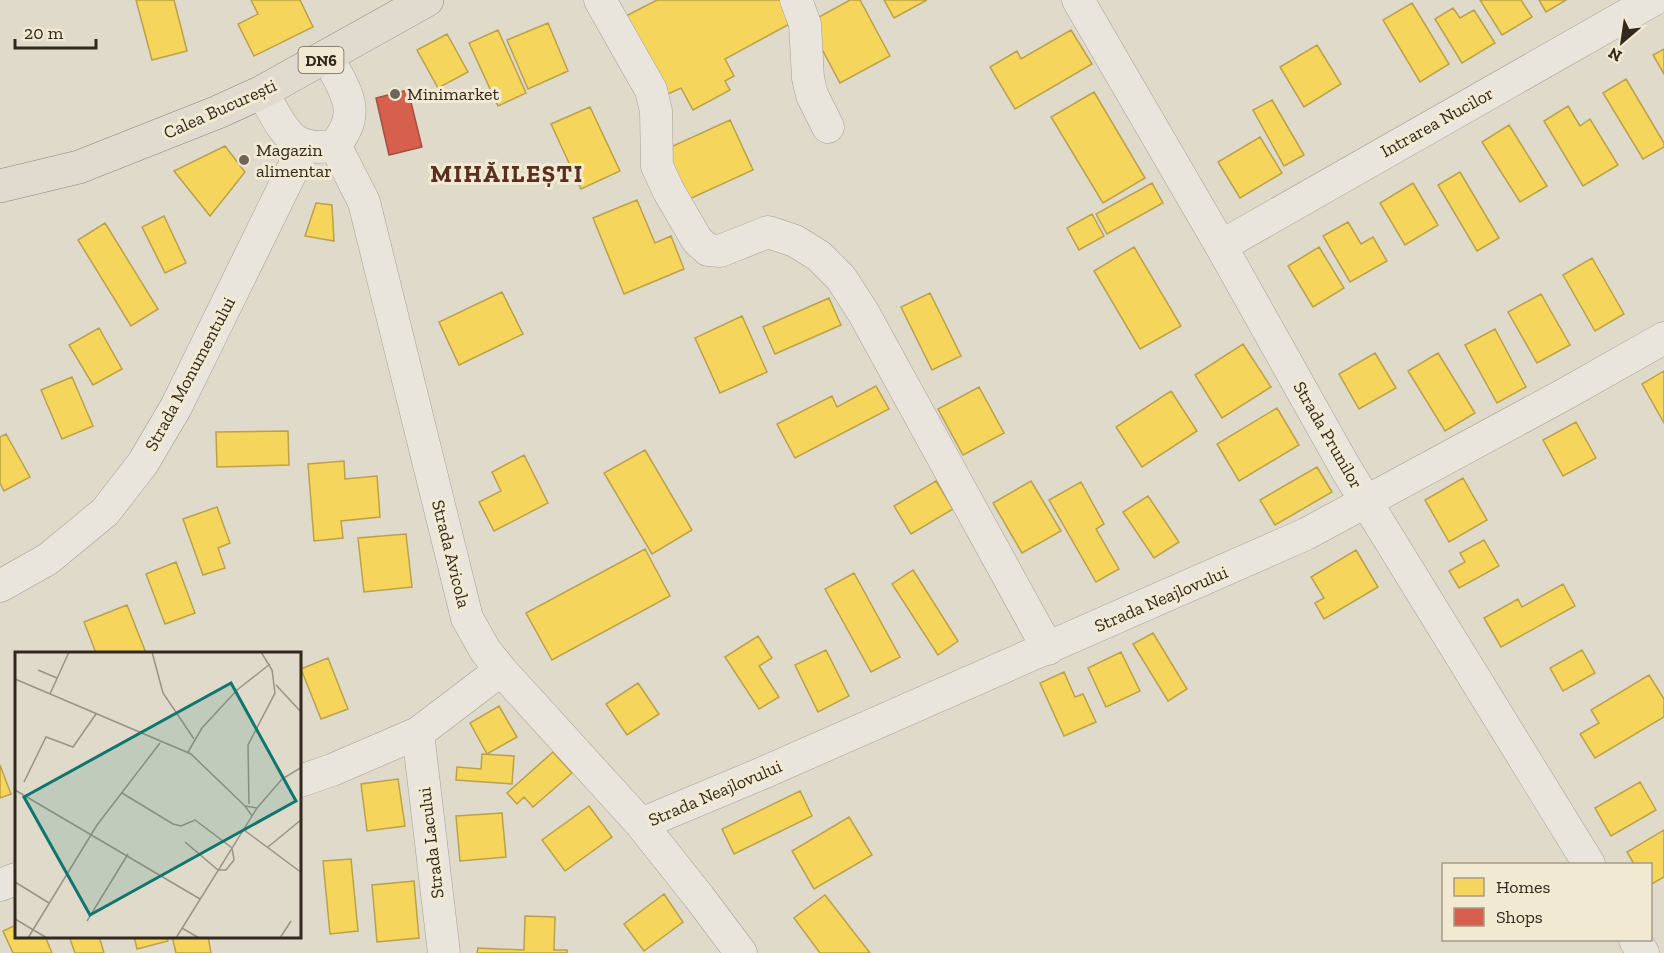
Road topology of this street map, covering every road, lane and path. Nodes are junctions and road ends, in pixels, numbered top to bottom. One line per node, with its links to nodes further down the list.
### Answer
1 (600, 0): 16 (street)
2 (796, 0): 8 (street)
3 (1078, 0): 12 (street, Strada Prunilor)
4 (1653, 0): 12 (street, Intrarea Nucilor)
5 (423, 1): 6 (main road, Calea București / DN6)
6 (327, 57): 7 (main road, Calea București / DN6); 9 (street)
7 (262, 92): 10 (street); 11 (main road, Calea București / DN6)
8 (828, 127)
9 (334, 145): 10 (street); 17 (street, Strada Avicola)
10 (304, 146): 15 (street, Strada Monumentului)
11 (0, 186)
12 (1221, 246): 14 (street, Strada Prunilor)
13 (1664, 338): 14 (street, Strada Neajlovului)
14 (1367, 502): 16 (street, Strada Neajlovului); 21 (street, Strada Prunilor)
15 (0, 586)
16 (1047, 649): 20 (street, Strada Neajlovului)
17 (501, 670): 18 (street); 20 (street, Strada Avicola)
18 (418, 733): 19 (street); 24 (street, Strada Lacului)
19 (302, 781)
20 (641, 824): 25 (street, Strada Avicola)
21 (1588, 863)
22 (15, 879): 23 (street)
23 (0, 885)
24 (444, 953)
25 (741, 953)

